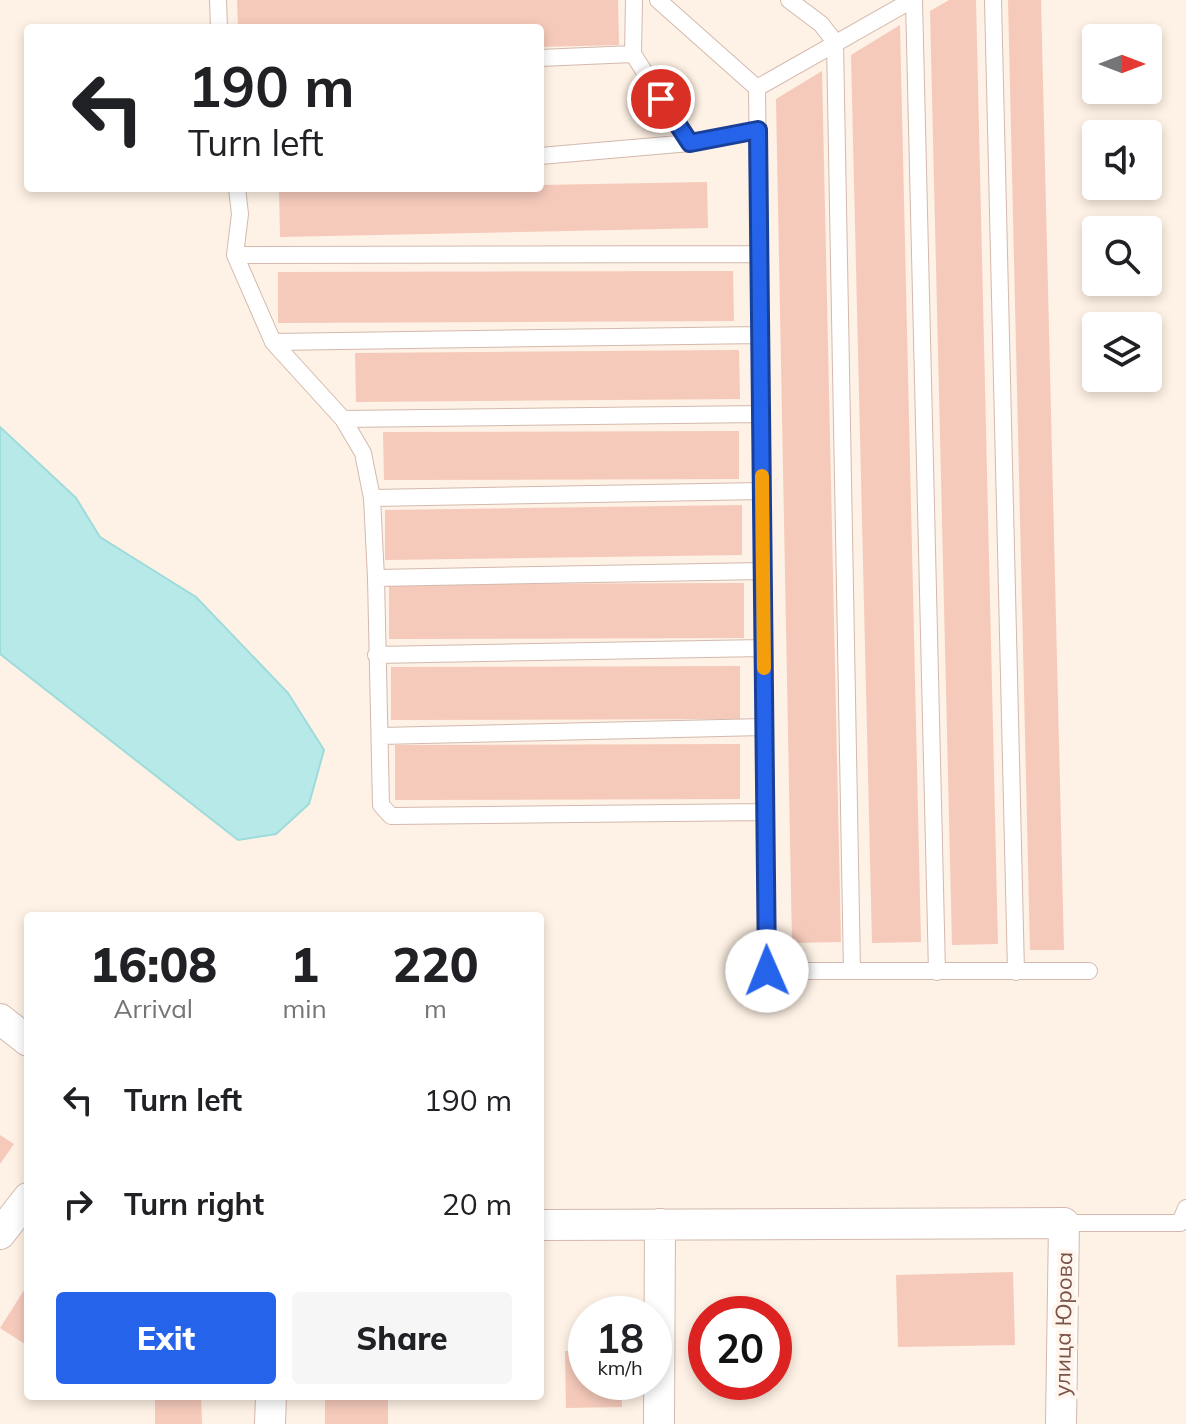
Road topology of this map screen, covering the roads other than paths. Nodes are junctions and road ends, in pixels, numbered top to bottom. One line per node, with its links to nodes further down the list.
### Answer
1 (218, 0): 7 (lane)
2 (634, 0): 9 (lane)
3 (658, 0): 11 (lane)
4 (789, 0): 8 (lane)
5 (913, 0): 8 (lane); 33 (lane)
6 (993, 0): 34 (lane)
7 (219, 24)
8 (835, 42): 11 (lane); 31 (lane)
9 (633, 54): 10 (lane); 13 (lane)
10 (544, 58)
11 (757, 88): 12 (lane)
12 (758, 130): 13 (lane); 16 (lane)
13 (690, 143): 14 (lane)
14 (544, 156)
15 (237, 192): 17 (lane)
16 (759, 254): 17 (lane); 18 (lane)
17 (235, 255): 19 (lane)
18 (760, 335): 19 (lane); 20 (lane)
19 (273, 342): 21 (lane)
20 (761, 414): 21 (lane); 22 (lane)
21 (343, 419): 23 (lane)
22 (762, 491): 23 (lane); 24 (lane)
23 (372, 498): 25 (lane)
24 (763, 571): 25 (lane); 26 (lane)
25 (376, 578): 27 (lane)
26 (763, 648): 27 (lane); 28 (lane)
27 (376, 655): 29 (lane)
28 (764, 727): 29 (lane); 30 (lane)
29 (380, 736): 30 (lane)
30 (765, 812): 31 (lane)
31 (852, 971): 33 (lane)
32 (1089, 971): 34 (lane)
33 (937, 972): 34 (lane)
34 (1016, 972)
35 (0, 1019): 36 (street)
36 (24, 1038)
37 (24, 1203): 42 (street)
38 (1184, 1222): 39 (lane)
39 (1064, 1223): 40 (street); 46 (street, улица Юрова)
40 (660, 1224): 41 (street); 45 (street)
41 (544, 1225)
42 (0, 1234)
43 (271, 1400): 44 (street)
44 (270, 1424)
45 (659, 1424)
46 (1061, 1424)

